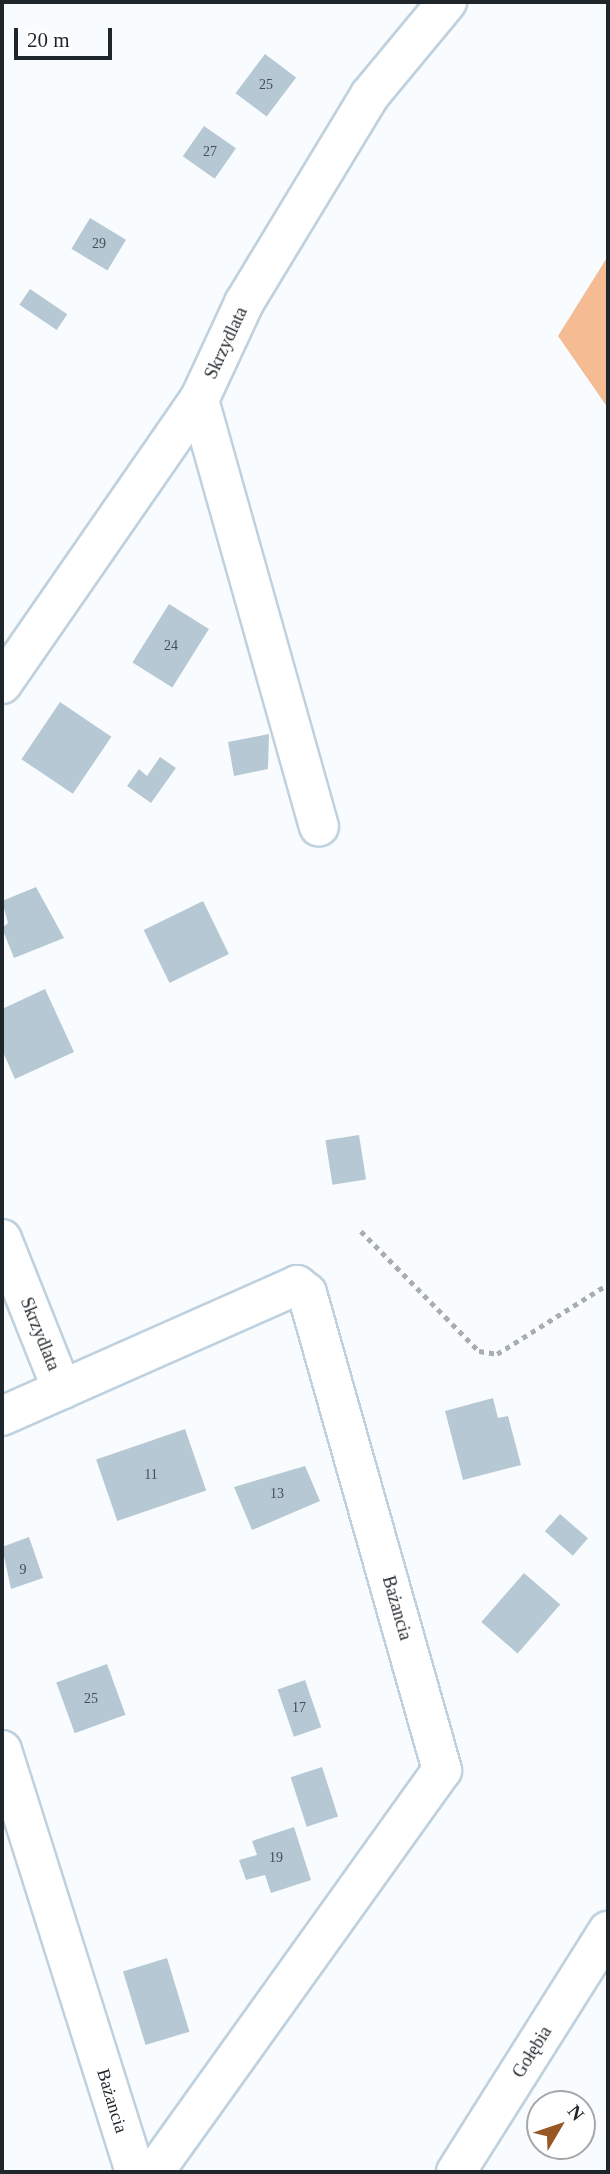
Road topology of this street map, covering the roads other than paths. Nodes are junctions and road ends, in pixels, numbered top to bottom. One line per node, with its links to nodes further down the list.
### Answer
1 (447, 2): 2 (street, Skrzydlata)
2 (199, 400): 3 (street, Skrzydlata); 4 (street)
3 (2, 684)
4 (319, 826)
5 (2, 1239): 6 (street, Skrzydlata)
6 (62, 1390): 7 (street, Bażancia); 11 (street, Bażancia)
7 (2, 1416)
8 (2, 1750): 10 (street, Bażancia)
9 (608, 1931): 12 (street, Gołębia)
10 (135, 2172)
11 (154, 2172)
12 (456, 2172)

